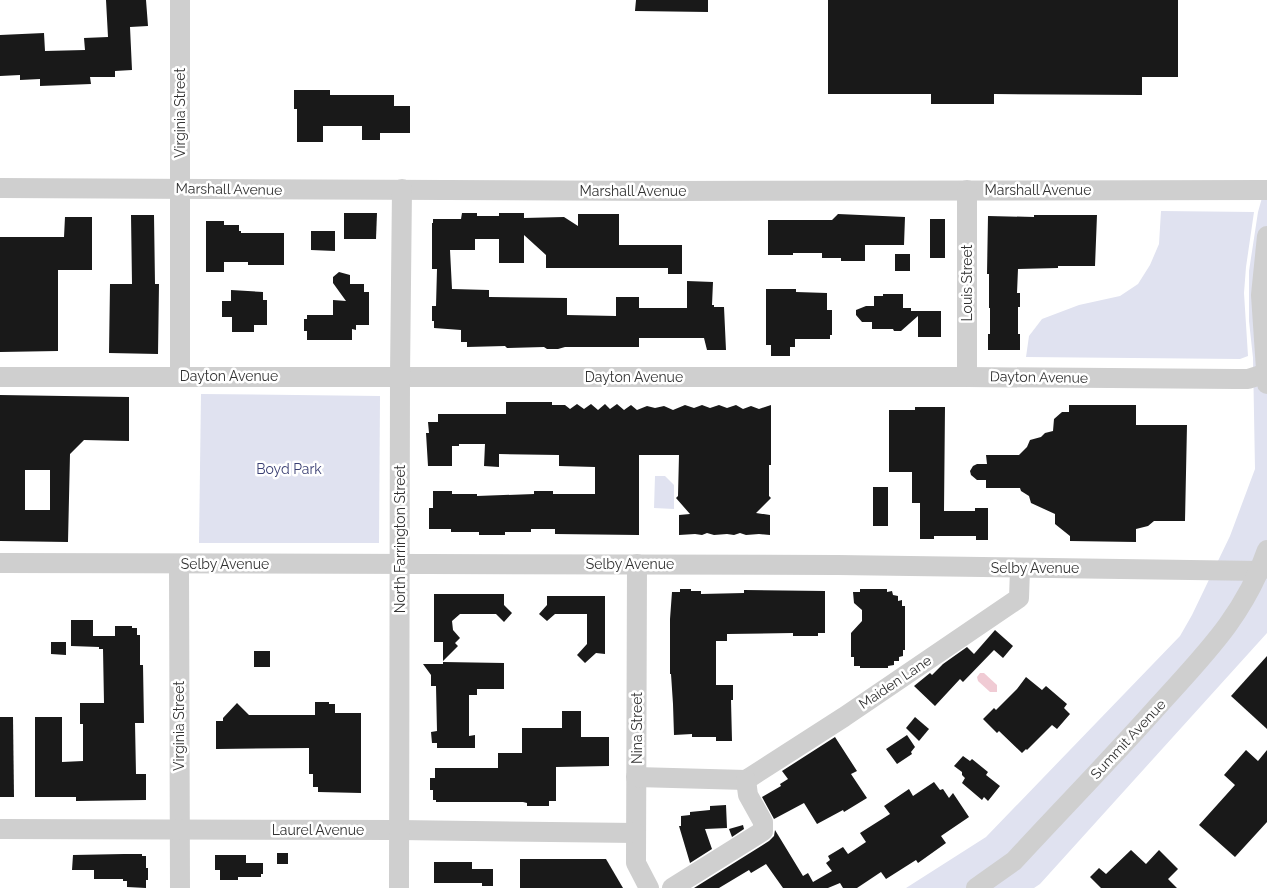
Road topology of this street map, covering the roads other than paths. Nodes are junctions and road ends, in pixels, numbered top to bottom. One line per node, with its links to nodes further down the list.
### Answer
1 (180, 0): 3 (street, Virginia Street)
2 (0, 188): 3 (street, Marshall Avenue)
3 (180, 188): 4 (street, Marshall Avenue); 8 (street, Virginia Street)
4 (402, 189): 5 (street, Marshall Avenue); 9 (street, North Farrington Street)
5 (968, 190): 6 (street, Marshall Avenue); 11 (street, Louis Street)
6 (1267, 190)
7 (1267, 236): 12 (street)
8 (180, 376): 9 (street, Dayton Avenue); 10 (street, Dayton Avenue)
9 (400, 376): 11 (street, Dayton Avenue); 16 (street, North Farrington Street)
10 (0, 377)
11 (967, 377): 12 (street, Dayton Avenue)
12 (1267, 377)
13 (1267, 550): 19 (street, Summit Avenue)
14 (0, 563): 15 (street, Selby Avenue)
15 (179, 564): 16 (street, Selby Avenue); 23 (street, Virginia Street)
16 (400, 564): 17 (street, Selby Avenue); 24 (street, North Farrington Street)
17 (637, 564): 18 (street, Selby Avenue); 20 (street, Nina Street)
18 (1020, 568): 19 (street, Selby Avenue); 21 (street, Maiden Lane)
19 (1260, 571): 30 (street, Summit Avenue)
20 (636, 777): 21 (street); 25 (street, Nina Street)
21 (746, 780): 29 (street)
22 (0, 829): 23 (street, Laurel Avenue)
23 (180, 830): 24 (street, Laurel Avenue); 26 (street, Virginia Street)
24 (399, 830): 25 (street, Laurel Avenue); 27 (street, North Farrington Street)
25 (636, 833): 28 (street, Nina Street)
26 (180, 888)
27 (399, 888)
28 (649, 888)
29 (672, 888)
30 (976, 888)

